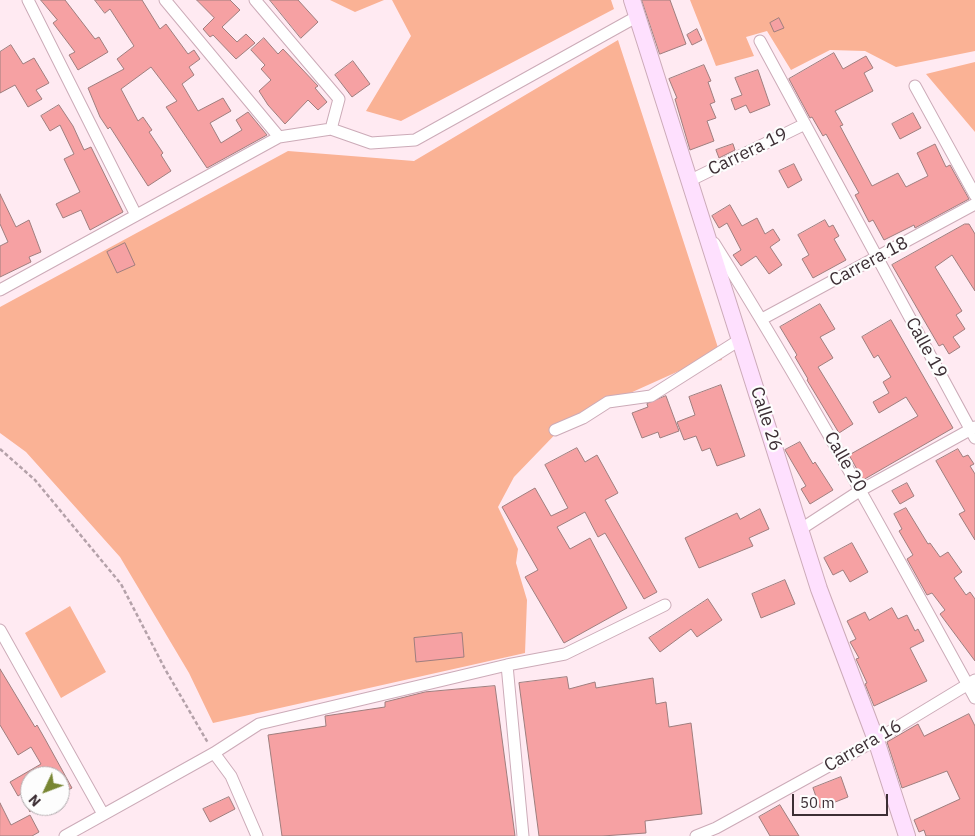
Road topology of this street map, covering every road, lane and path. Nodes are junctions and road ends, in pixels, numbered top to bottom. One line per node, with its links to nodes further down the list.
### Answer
1 (28, 0): 14 (street)
2 (165, 0): 10 (street)
3 (255, 0): 9 (street)
4 (632, 0): 5 (street, Calle 26)
5 (638, 16): 9 (street); 11 (street, Calle 26)
6 (760, 41): 8 (street, Calle 19)
7 (915, 86): 12 (street)
8 (805, 124): 11 (street, Carrera 19); 16 (street, Calle 19)
9 (331, 129): 10 (street)
10 (279, 137): 14 (street)
11 (691, 180): 15 (street, Calle 26)
12 (975, 195)
13 (975, 204): 16 (street, Carrera 18)
14 (136, 215): 17 (street)
15 (706, 230): 18 (street, Calle 20); 19 (street, Calle 26)
16 (877, 258): 18 (street, Carrera 18); 21 (street, Calle 19)
17 (0, 290)
18 (762, 319): 23 (street, Calle 20)
19 (741, 339): 20 (street); 24 (street, Calle 26)
20 (555, 430)
21 (973, 431): 23 (street)
22 (0, 449): 31 (path)
23 (861, 490): 24 (street); 28 (street, Calle 20)
24 (801, 529): 30 (street, Calle 26)
25 (665, 605): 27 (street)
26 (0, 630): 32 (street)
27 (507, 665): 31 (street); 35 (street)
28 (971, 682): 29 (street, Calle 20); 30 (street, Carrera 16)
29 (975, 698)
30 (876, 740): 36 (street, Carrera 16); 37 (street, Calle 26)
31 (214, 753): 32 (street); 34 (street)
32 (103, 814): 33 (street)
33 (64, 836)
34 (257, 836)
35 (523, 836)
36 (696, 836)
37 (907, 836)

